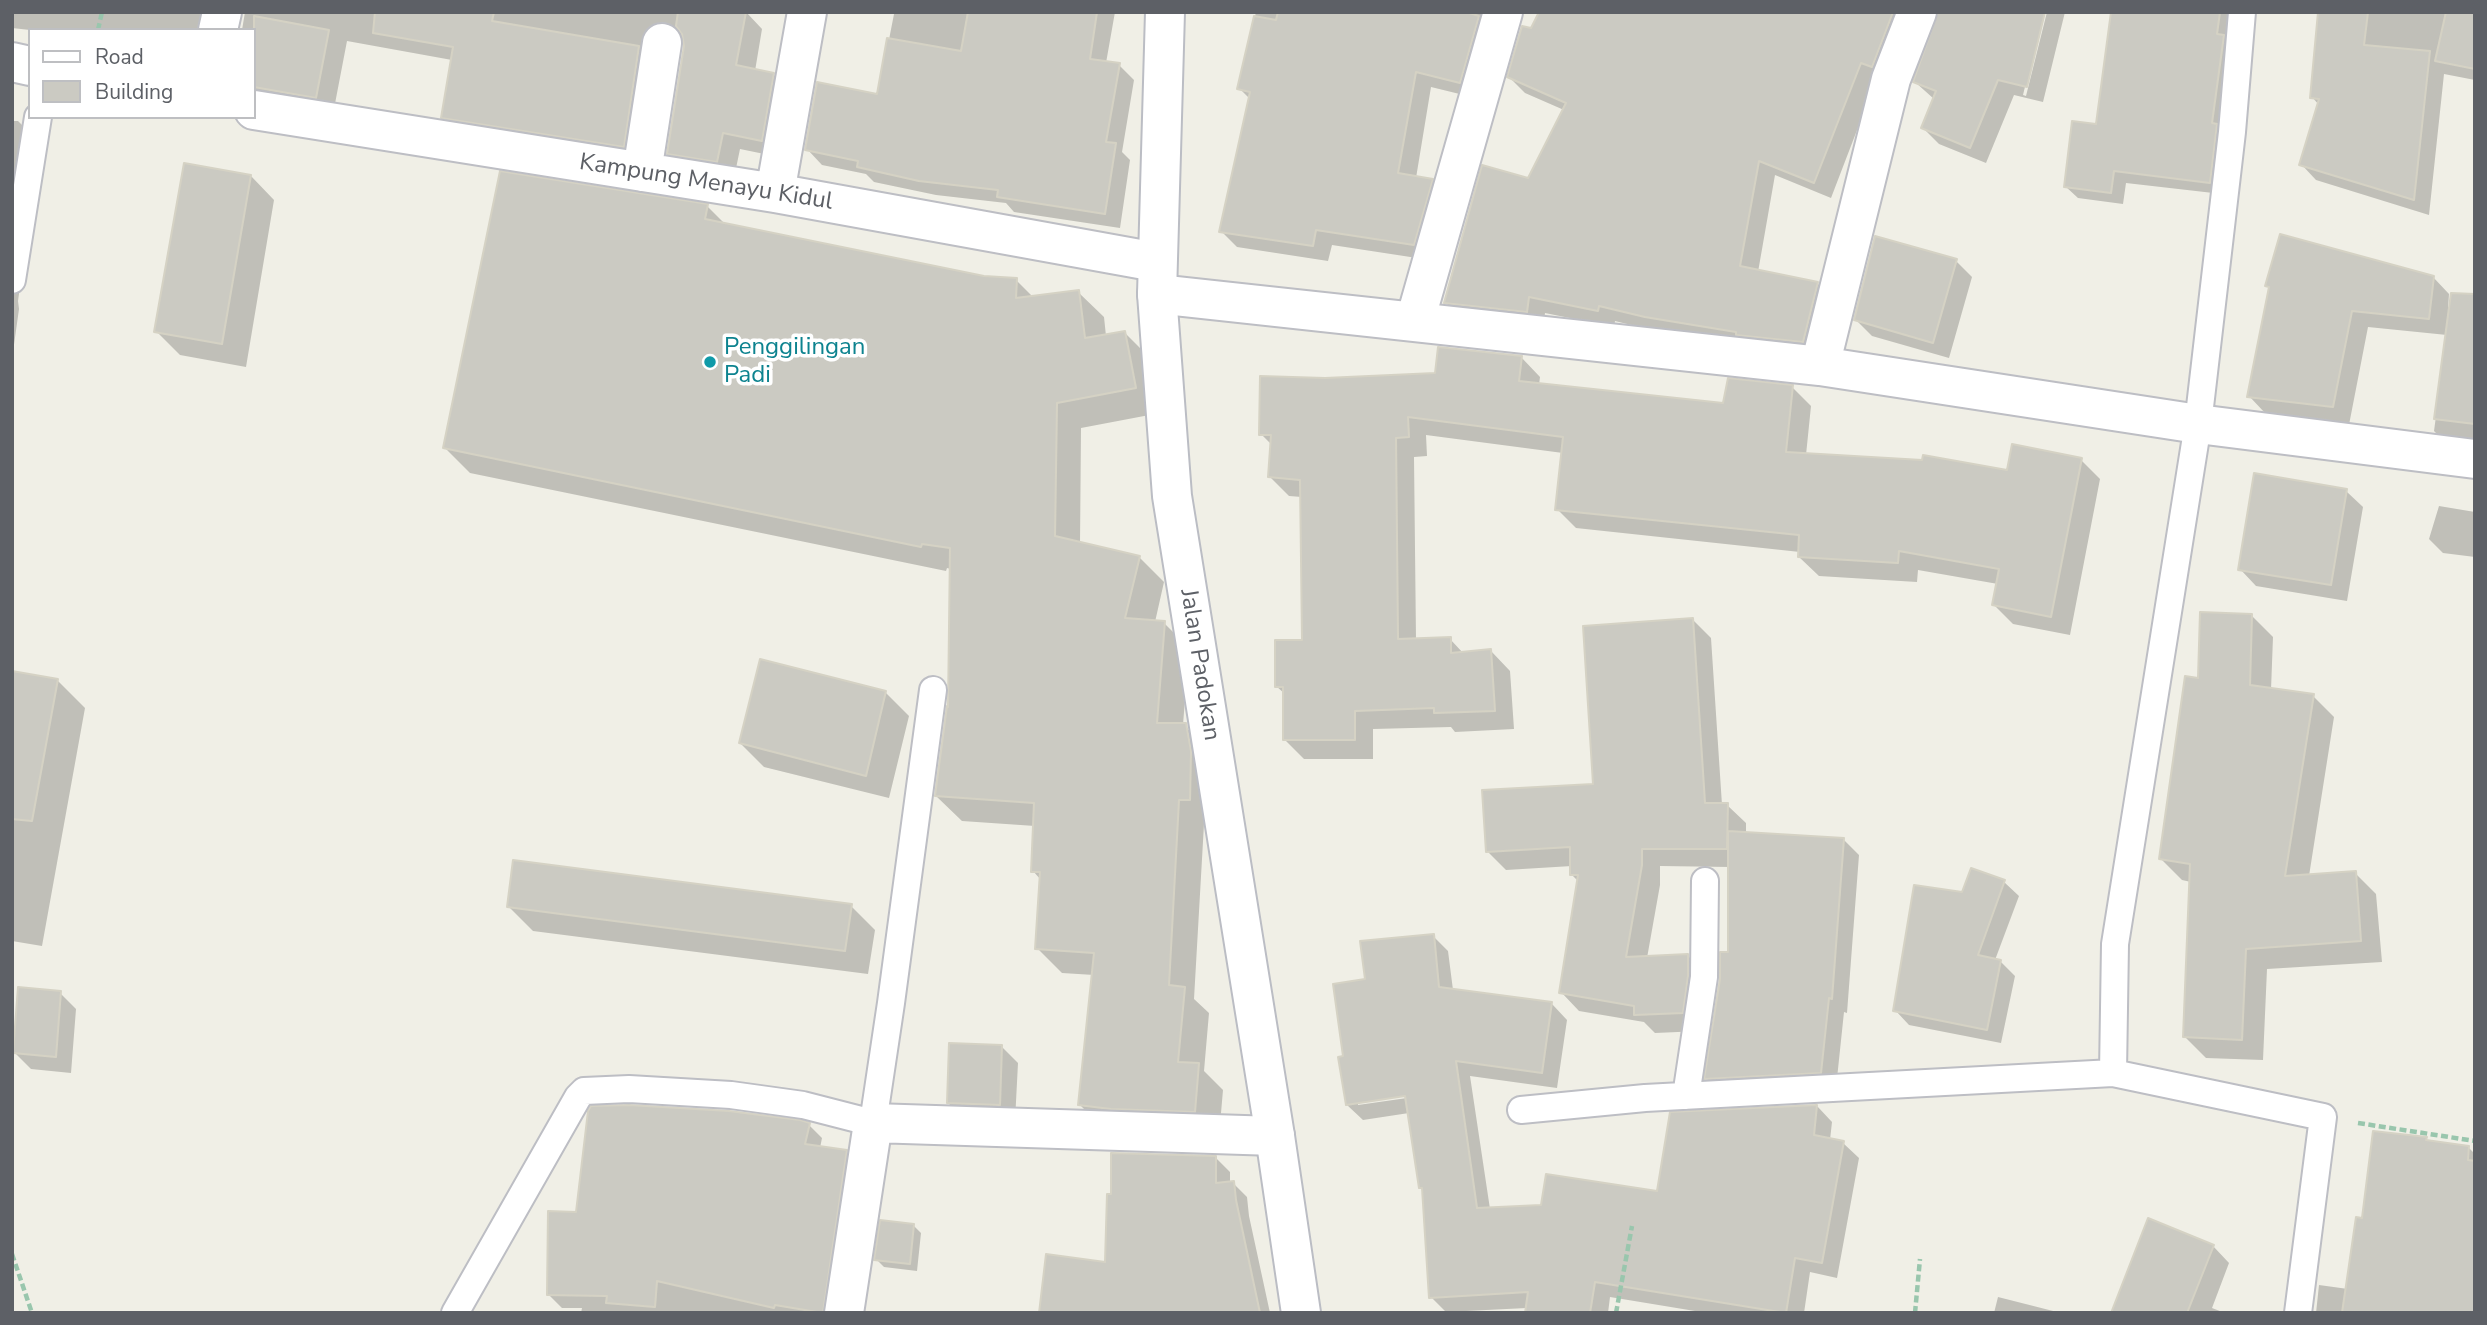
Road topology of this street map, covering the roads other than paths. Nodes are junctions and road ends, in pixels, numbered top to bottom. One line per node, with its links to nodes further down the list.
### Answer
1 (807, 12): 10 (street)
2 (1165, 12): 11 (street, Jalan Padokan)
3 (1503, 12): 13 (street)
4 (1917, 12): 14 (street)
5 (2242, 12): 15 (lane)
6 (662, 43): 9 (street)
7 (256, 110): 9 (street, Kampung Menayu Kidul)
8 (38, 119): 12 (lane)
9 (642, 172): 10 (street, Kampung Menayu Kidul)
10 (775, 193): 11 (street, Kampung Menayu Kidul)
11 (1157, 278): 13 (street, Kampung Menayu Kidul); 23 (street, Jalan Padokan)
12 (12, 280)
13 (1415, 321): 14 (street, Kampung Menayu Kidul)
14 (1820, 366): 15 (street, Kampung Menayu Kidul)
15 (2198, 424): 16 (street, Kampung Menayu Kidul); 19 (lane)
16 (2475, 458)
17 (933, 690): 22 (lane)
18 (1705, 881): 20 (lane)
19 (2113, 1073): 20 (lane); 27 (lane)
20 (1686, 1096): 21 (lane)
21 (1521, 1110)
22 (873, 1122): 23 (street); 24 (lane); 25 (street)
23 (1275, 1136): 26 (street, Jalan Padokan)
24 (455, 1313)
25 (844, 1313)
26 (1301, 1313)
27 (2298, 1313)

